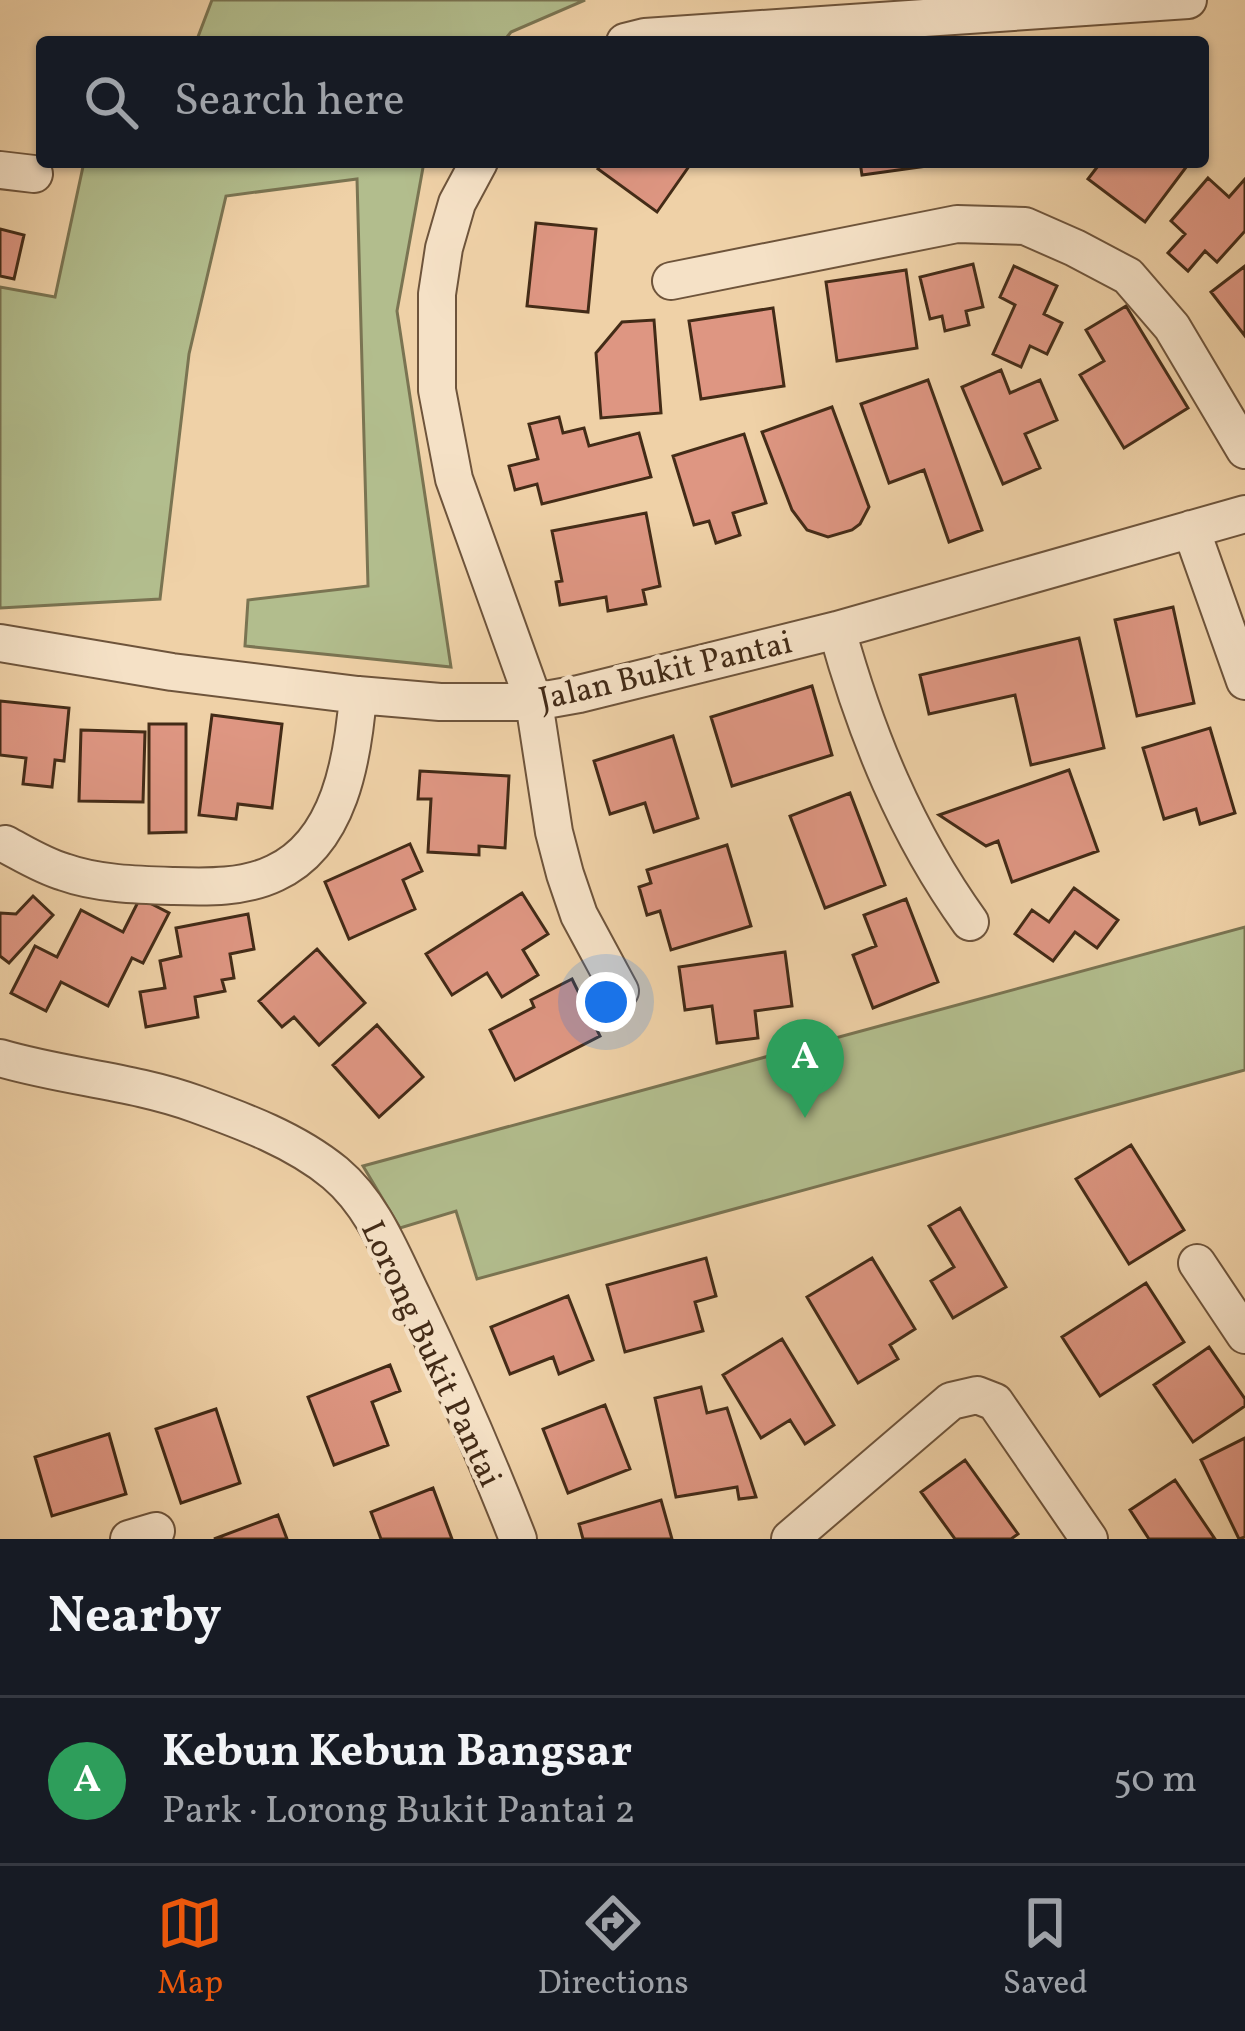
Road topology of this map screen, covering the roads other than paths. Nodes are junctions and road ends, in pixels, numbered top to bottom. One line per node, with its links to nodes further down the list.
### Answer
1 (1188, 0): 2 (street)
2 (660, 36)
3 (476, 168): 12 (street)
4 (671, 280): 5 (street)
5 (1245, 450)
6 (1245, 514): 7 (street, Jalan Bukit Pantai)
7 (1191, 529): 8 (street, Jalan Bukit Pantai); 10 (street)
8 (837, 630): 12 (street, Jalan Bukit Pantai); 14 (street)
9 (0, 643): 11 (street, Jalan Bukit Pantai)
10 (1245, 681)
11 (358, 695): 12 (street, Jalan Bukit Pantai); 13 (street)
12 (534, 702): 15 (street)
13 (5, 844)
14 (970, 922)
15 (620, 991)
16 (0, 1058): 19 (street, Lorong Bukit Pantai)
17 (1197, 1263): 18 (street)
18 (1245, 1336)
19 (518, 1539)
20 (790, 1539): 21 (street)
21 (1089, 1539)

